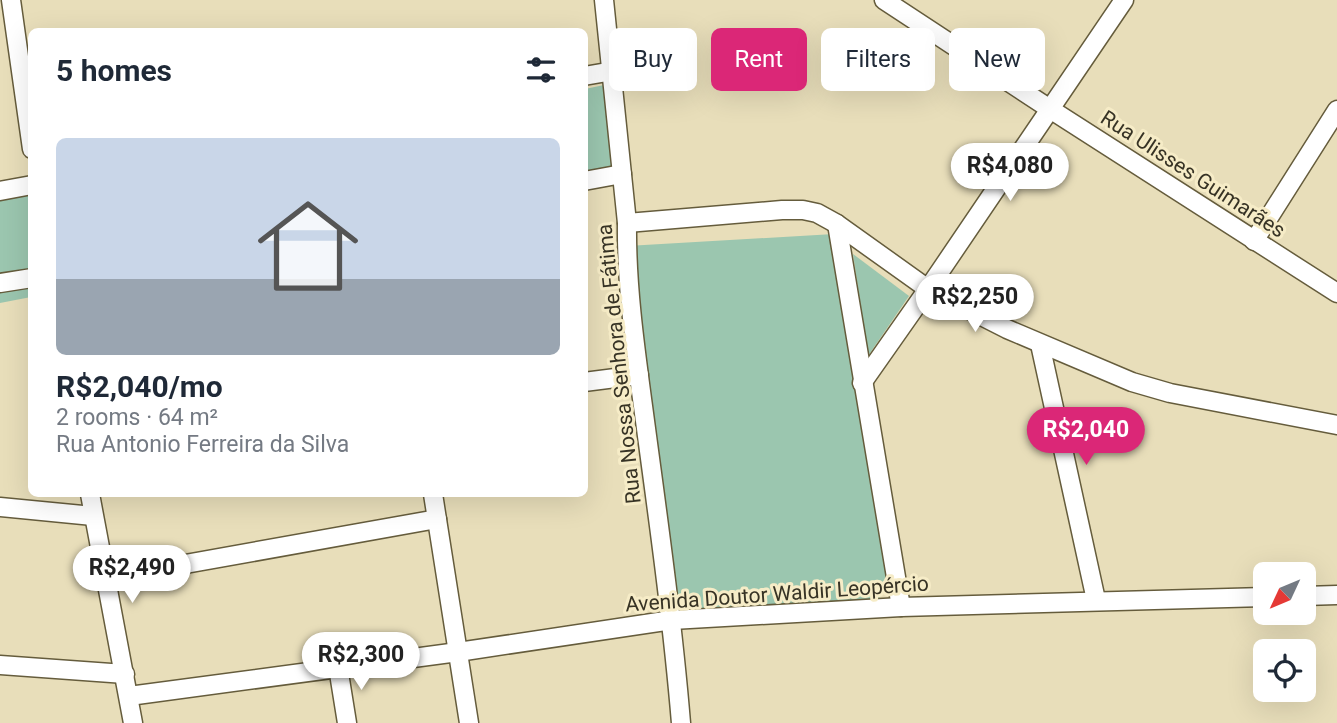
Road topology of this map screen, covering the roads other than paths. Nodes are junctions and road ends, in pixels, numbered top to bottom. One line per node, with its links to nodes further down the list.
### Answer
1 (11, 0): 6 (street)
2 (604, 0): 5 (street, Rua Nossa Senhora de Fátima)
3 (884, 0): 10 (street, Rua Ulisses Guimarães)
4 (1124, 0): 10 (street)
5 (609, 39)
6 (8, 42): 12 (street)
7 (609, 72): 8 (street)
8 (588, 75)
9 (615, 91): 13 (street, Rua Nossa Senhora de Fátima)
10 (1050, 109): 19 (street, Rua Ulisses Guimarães); 22 (street)
11 (1337, 110): 19 (street)
12 (28, 131)
13 (622, 174): 14 (street); 17 (street, Rua Nossa Senhora de Fátima)
14 (588, 180)
15 (28, 186): 16 (street)
16 (0, 191)
17 (627, 223): 18 (street); 25 (street, Rua Nossa Senhora de Fátima)
18 (837, 224): 22 (street); 27 (street)
19 (1254, 242): 23 (street, Rua Ulisses Guimarães)
20 (28, 279): 21 (street)
21 (0, 283)
22 (929, 289): 24 (street); 27 (street)
23 (1337, 293)
24 (1040, 344): 28 (street); 38 (street)
25 (639, 375): 26 (street); 40 (street, Rua Nossa Senhora de Fátima)
26 (588, 381)
27 (862, 383): 39 (street)
28 (1337, 425)
29 (90, 497): 32 (street)
30 (433, 497): 33 (street)
31 (0, 507): 32 (street)
32 (93, 516): 34 (street)
33 (437, 519): 34 (street); 41 (street)
34 (107, 578): 44 (street)
35 (1337, 595): 36 (street)
36 (1316, 596)
37 (1253, 597): 38 (street, Avenida Doutor Waldir Leopércio)
38 (1096, 600): 39 (street, Avenida Doutor Waldir Leopércio)
39 (901, 607): 40 (street, Avenida Doutor Waldir Leopércio)
40 (672, 620): 41 (street, Avenida Doutor Waldir Leopércio); 49 (street, Rua Nossa Senhora de Fátima)
41 (458, 652): 43 (street, Avenida Doutor Waldir Leopércio); 48 (street)
42 (0, 665): 44 (street)
43 (338, 667): 45 (street, Avenida Doutor Waldir Leopércio); 47 (street)
44 (125, 674): 45 (street)
45 (129, 696): 46 (street)
46 (134, 723)
47 (347, 723)
48 (469, 723)
49 (681, 723)

